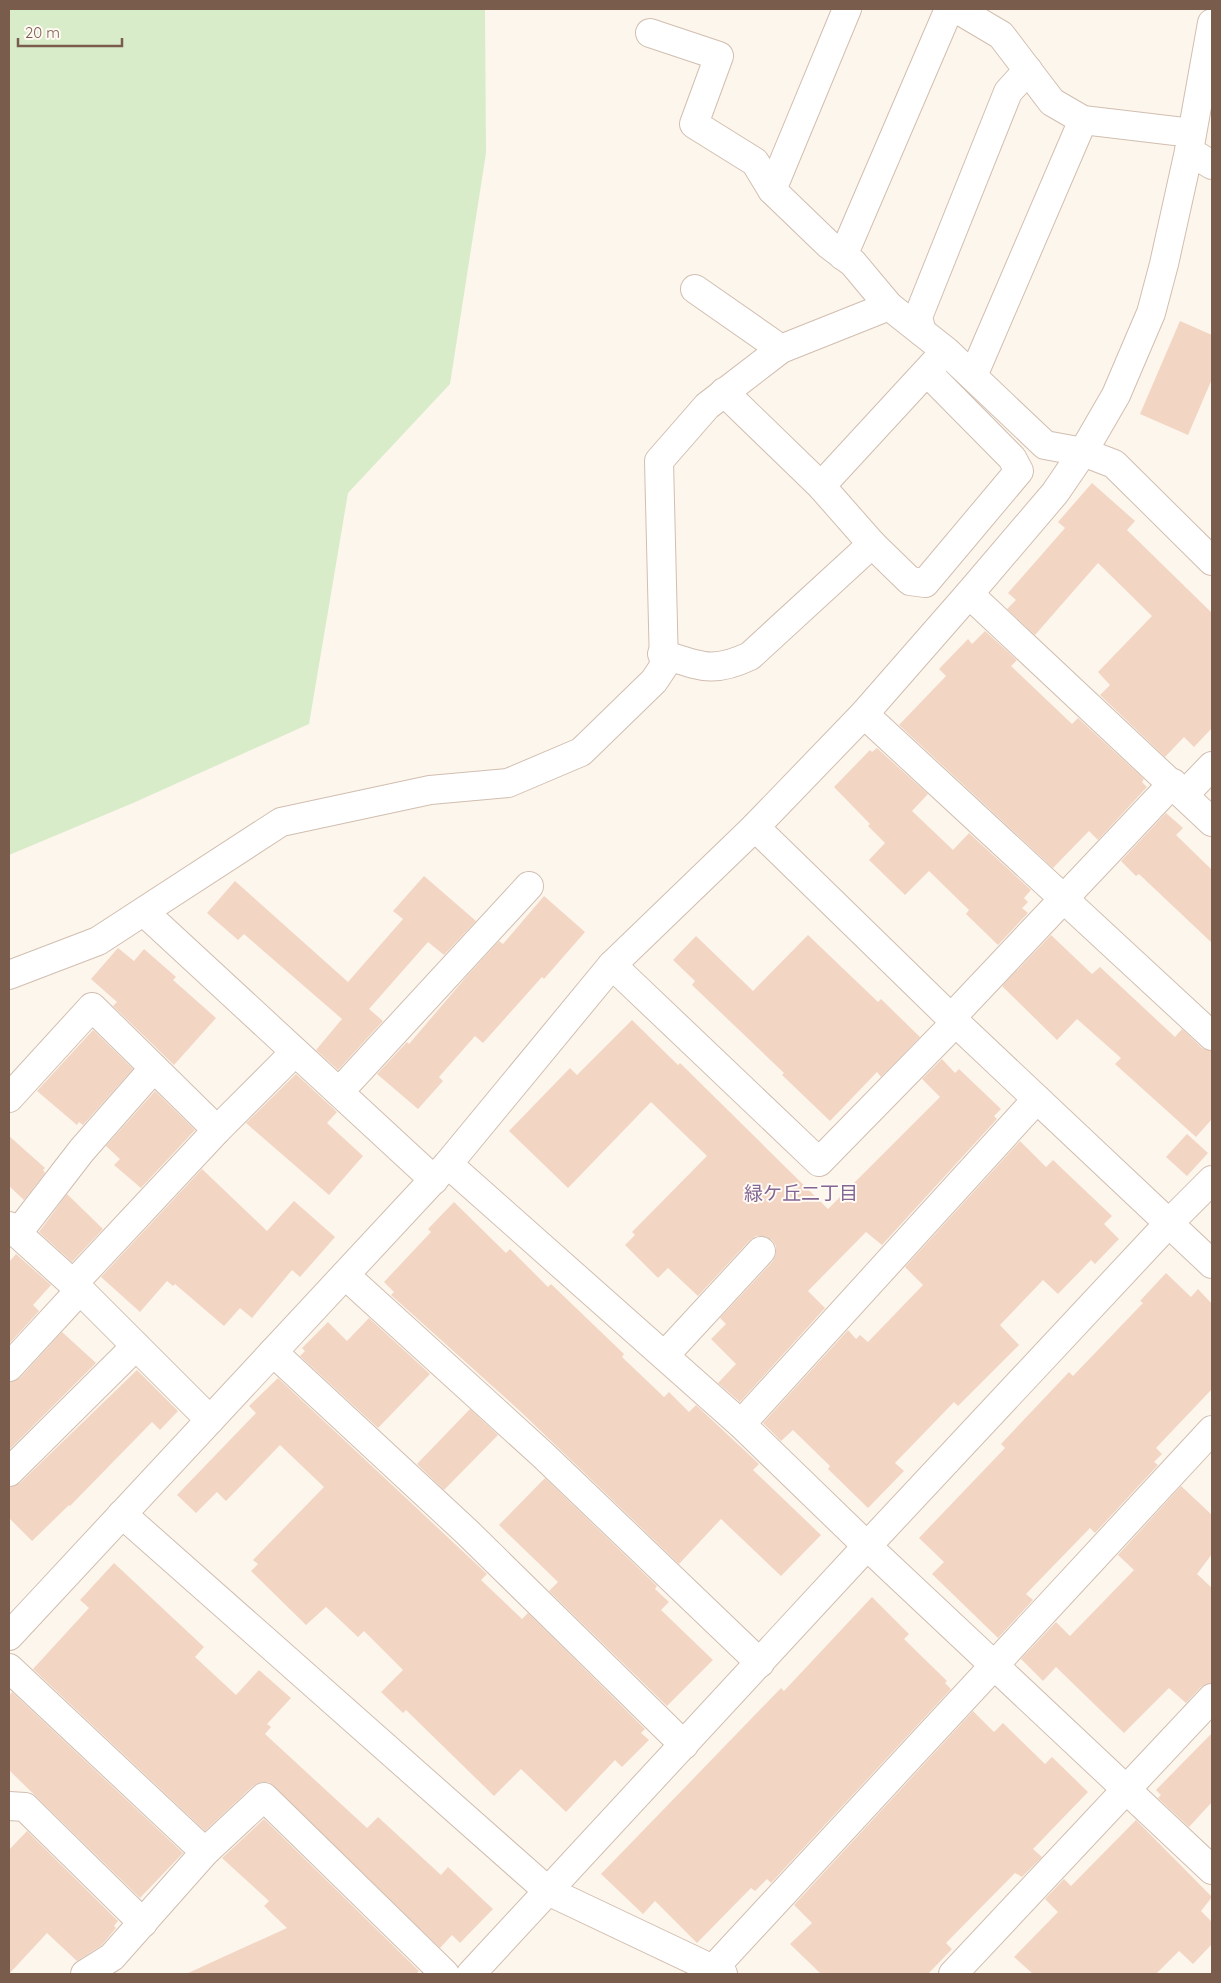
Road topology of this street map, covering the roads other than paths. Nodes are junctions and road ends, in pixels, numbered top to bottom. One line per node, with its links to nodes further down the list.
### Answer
1 (847, 9): 10 (street)
2 (949, 9): 11 (street)
3 (957, 9): 6 (street)
4 (1212, 23): 8 (street)
5 (650, 32): 10 (street)
6 (1028, 70): 7 (street); 14 (street)
7 (1083, 120): 8 (street); 18 (street)
8 (1190, 142): 9 (street); 20 (street)
9 (1212, 165)
10 (772, 190): 11 (street)
11 (843, 256): 13 (street)
12 (695, 289): 15 (street)
13 (889, 306): 14 (street); 15 (street)
14 (922, 332): 16 (street)
15 (781, 349): 19 (street)
16 (946, 351): 17 (street); 18 (street)
17 (927, 372): 21 (street); 22 (street)
18 (973, 376): 20 (street)
19 (724, 392): 21 (street); 25 (street)
20 (1083, 452): 23 (street); 24 (street)
21 (821, 486): 22 (street)
22 (872, 544): 25 (street)
23 (1212, 562)
24 (969, 594): 26 (street); 28 (street)
25 (662, 654): 33 (street)
26 (864, 714): 30 (street); 32 (street)
27 (1212, 766): 28 (street)
28 (1178, 789): 29 (street); 32 (street)
29 (1212, 822)
30 (755, 826): 34 (street); 36 (street)
31 (529, 886): 40 (street)
32 (1063, 899): 36 (street); 37 (street)
33 (144, 912): 35 (street); 38 (street)
34 (612, 965): 36 (street); 44 (street)
35 (9, 975)
36 (954, 1020): 42 (street)
37 (1212, 1036)
38 (295, 1052): 40 (street); 43 (street)
39 (154, 1068): 41 (street); 43 (street); 47 (street)
40 (339, 1092): 44 (street)
41 (9, 1098)
42 (1037, 1099): 46 (street); 57 (street)
43 (217, 1130): 51 (street)
44 (441, 1172): 50 (street); 54 (street)
45 (1212, 1180): 46 (street)
46 (1169, 1223): 49 (street); 61 (street)
47 (13, 1230): 51 (street)
48 (761, 1251): 54 (street)
49 (1212, 1264)
50 (345, 1275): 53 (street); 63 (street)
51 (76, 1287): 52 (street); 55 (street)
52 (136, 1346): 56 (street); 59 (street)
53 (273, 1352): 56 (street); 67 (street)
54 (665, 1355): 57 (street)
55 (9, 1366)
56 (210, 1420): 60 (street)
57 (741, 1424): 61 (street)
58 (1212, 1430): 64 (street)
59 (9, 1472)
60 (122, 1514): 62 (street); 72 (street)
61 (867, 1546): 63 (street); 64 (street)
62 (9, 1636)
63 (760, 1664): 67 (street)
64 (994, 1664): 68 (street); 74 (street)
65 (9, 1668): 70 (street)
66 (1212, 1698): 68 (street)
67 (684, 1745): 72 (street)
68 (1127, 1789): 71 (street); 78 (street)
69 (9, 1806): 73 (street)
70 (205, 1852): 73 (street); 76 (street)
71 (1212, 1870)
72 (548, 1892): 74 (street); 77 (street)
73 (142, 1923): 75 (street)
74 (718, 1972)
75 (85, 1974)
76 (445, 1974)
77 (471, 1974)
78 (952, 1974)

